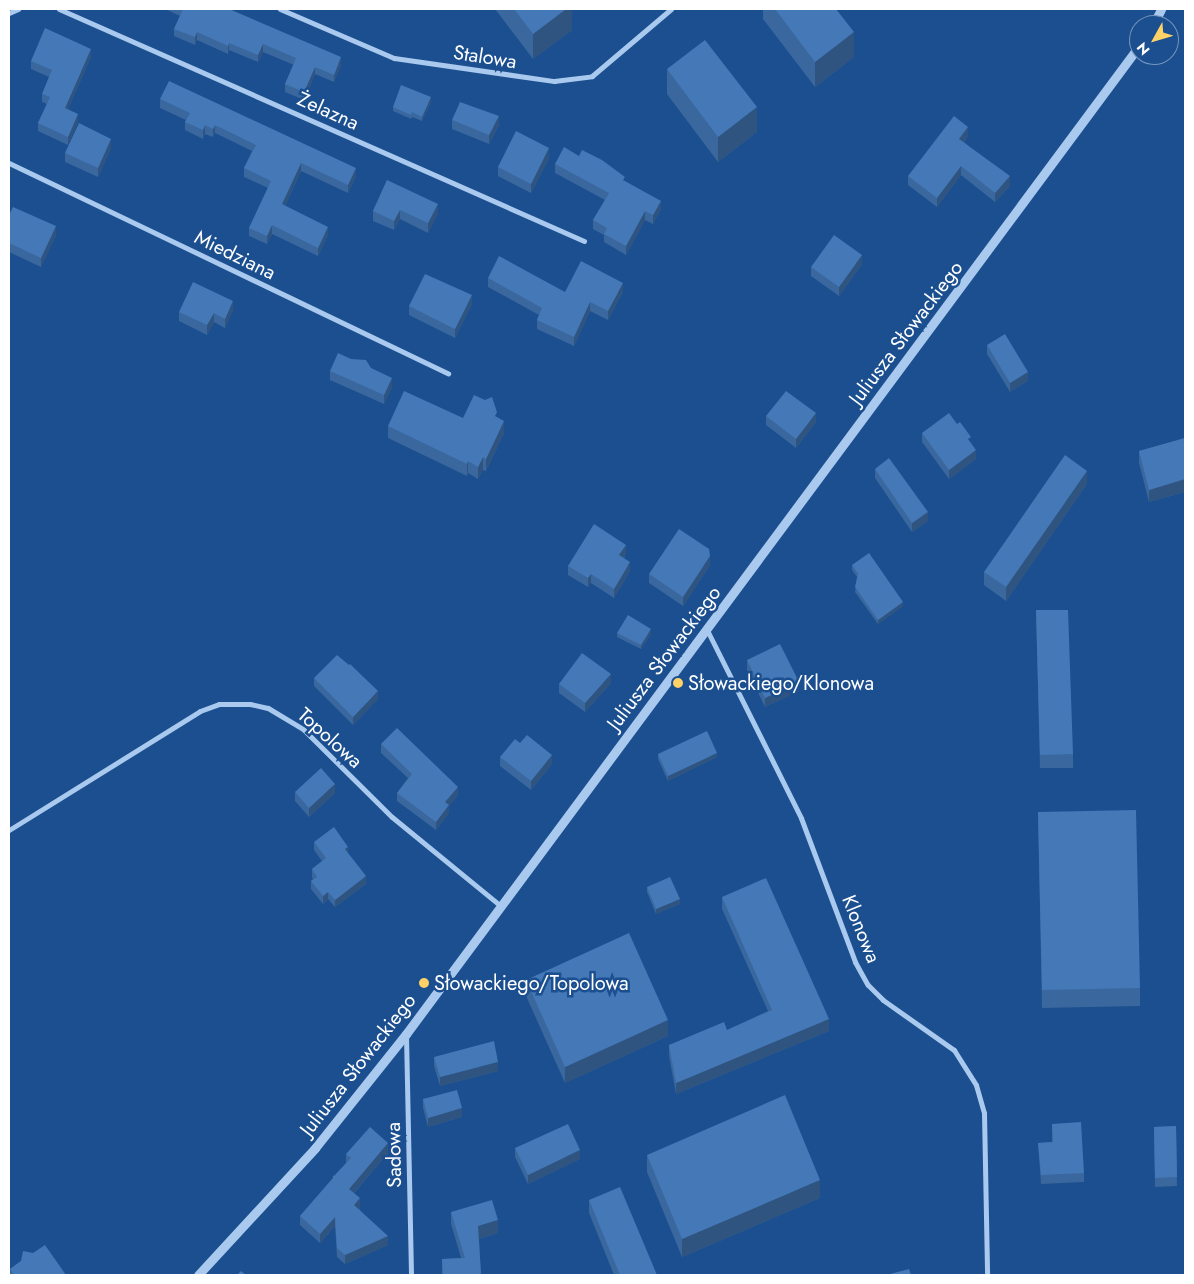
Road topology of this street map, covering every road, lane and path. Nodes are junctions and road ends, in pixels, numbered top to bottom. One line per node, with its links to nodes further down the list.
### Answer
1 (18, 9): 5 (street)
2 (59, 9): 8 (street, Żelazna)
3 (280, 9): 4 (street, Stalowa)
4 (671, 9)
5 (9, 13)
6 (1129, 60): 10 (street, Juliusza Słowackiego)
7 (9, 163): 9 (street, Miedziana)
8 (584, 241)
9 (448, 373)
10 (707, 630): 12 (street, Juliusza Słowackiego); 16 (street, Klonowa)
11 (9, 830): 12 (street, Topolowa)
12 (502, 907): 13 (street, Juliusza Słowackiego)
13 (406, 1034): 14 (street, Juliusza Słowackiego); 15 (street, Sadowa)
14 (198, 1275)
15 (411, 1275)
16 (987, 1275)

